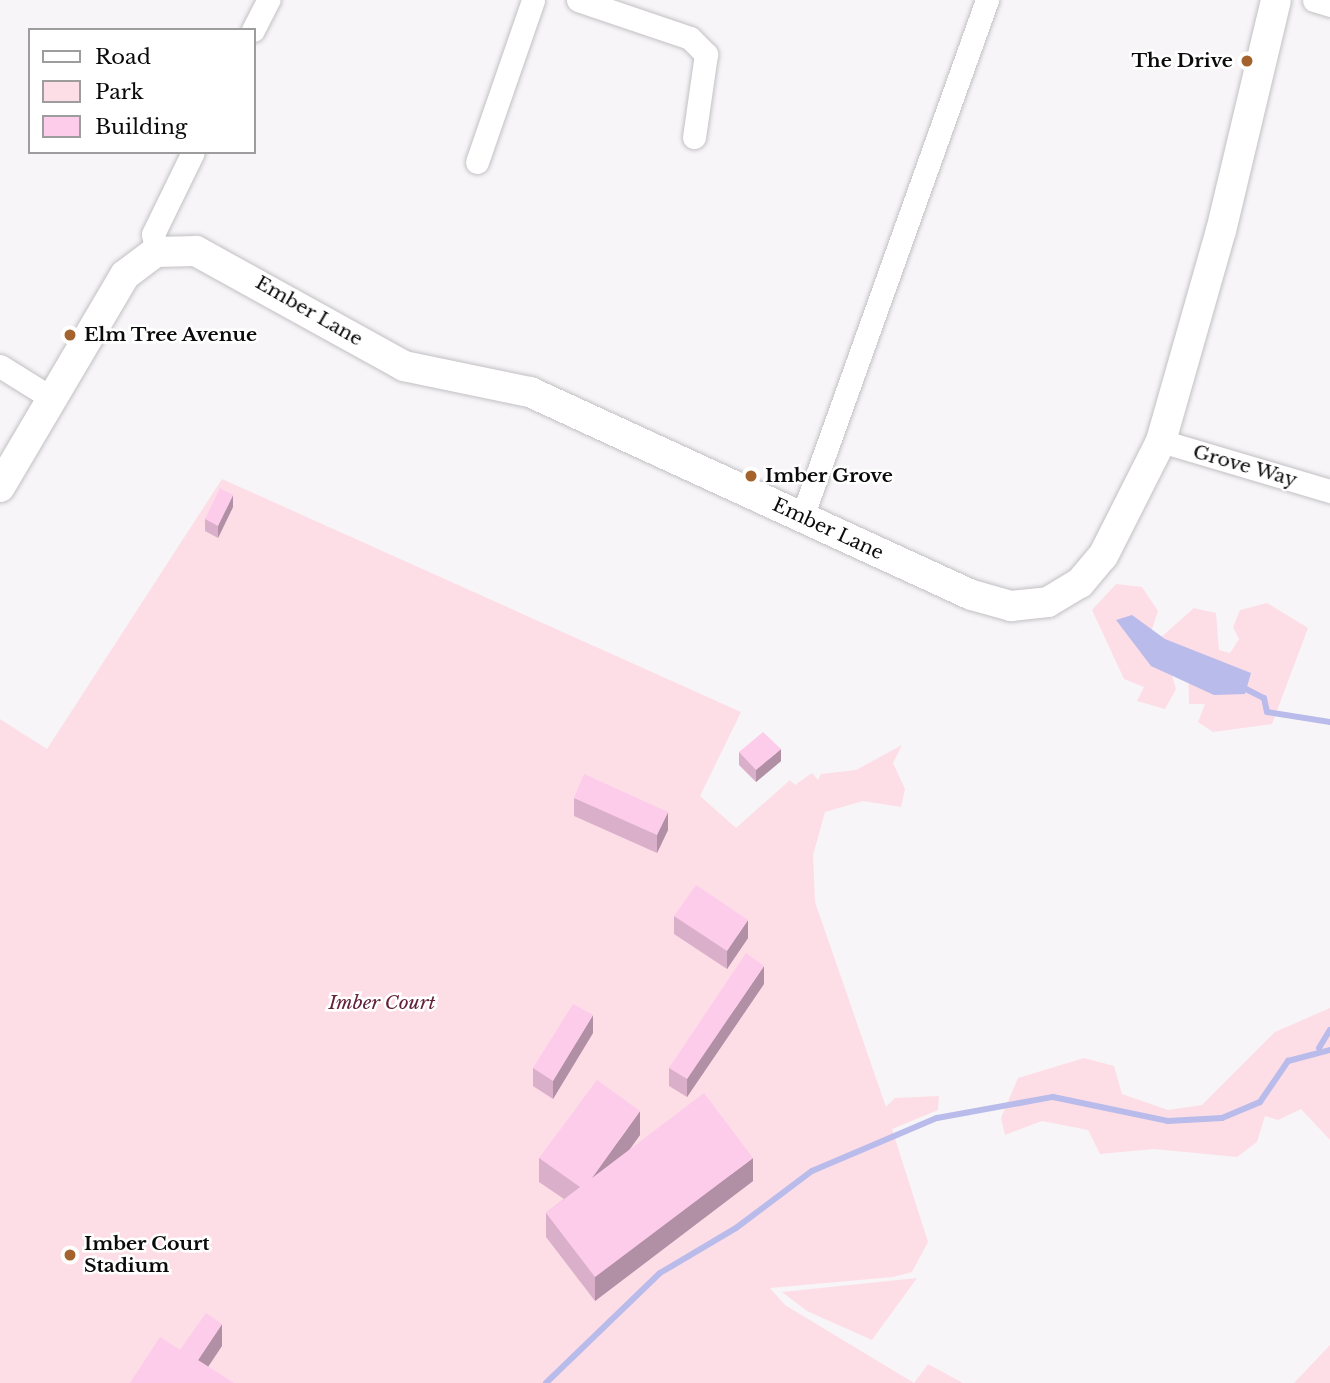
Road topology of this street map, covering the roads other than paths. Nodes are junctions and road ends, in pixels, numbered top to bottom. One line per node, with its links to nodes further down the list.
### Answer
1 (268, 0): 8 (street)
2 (533, 0): 11 (street)
3 (578, 0): 9 (street)
4 (987, 0): 18 (street)
5 (1276, 0): 15 (main road, Ember Lane)
6 (1314, 0): 7 (street)
7 (1330, 5)
8 (254, 28)
9 (694, 136)
10 (192, 154): 12 (street)
11 (477, 162)
12 (156, 252): 14 (main road); 18 (main road, Ember Lane)
13 (0, 366): 14 (street)
14 (53, 399): 16 (main road)
15 (1161, 441): 17 (street, Grove Way); 18 (main road, Ember Lane)
16 (0, 487)
17 (1330, 491)
18 (802, 517)

